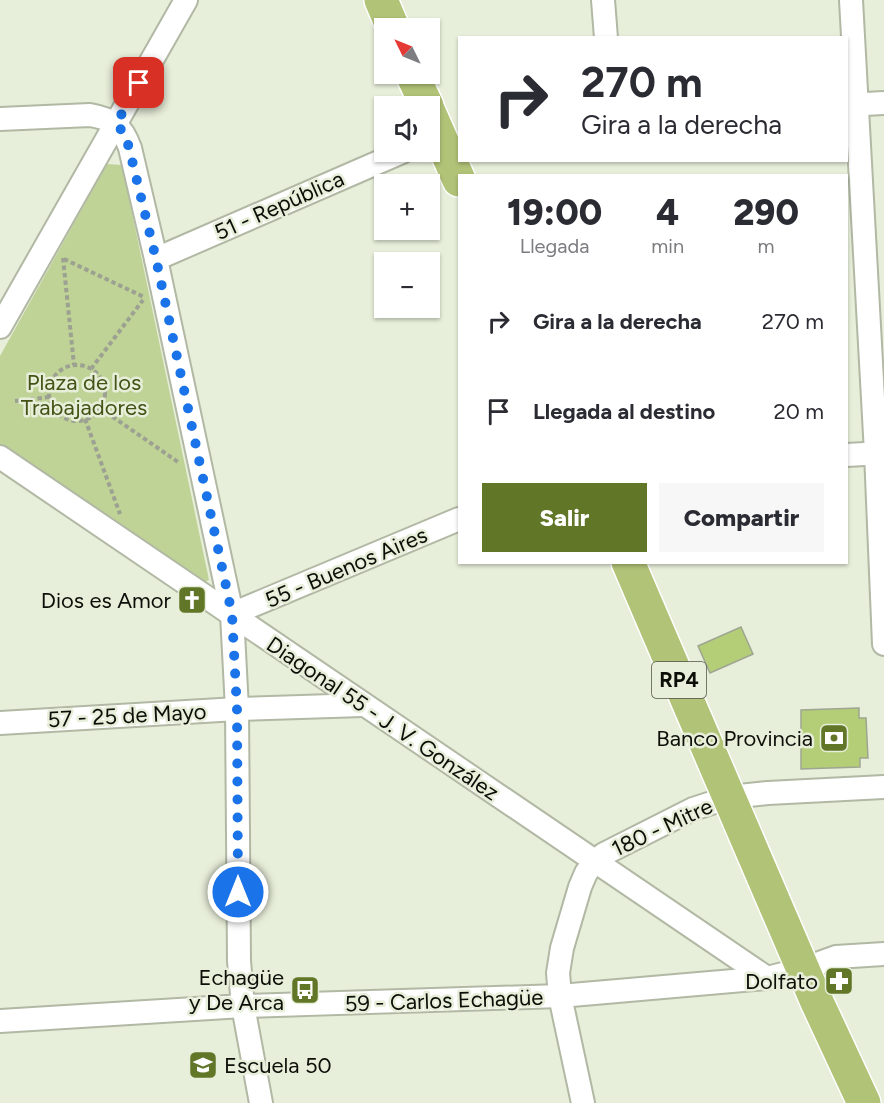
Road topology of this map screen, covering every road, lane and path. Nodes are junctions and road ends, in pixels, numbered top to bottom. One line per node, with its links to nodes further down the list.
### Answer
1 (186, 0): 10 (street)
2 (381, 0): 5 (main road)
3 (603, 0): 6 (street)
4 (851, 0): 8 (street)
5 (389, 18)
6 (606, 36)
7 (884, 103): 8 (street)
8 (851, 105): 25 (street)
9 (0, 119): 10 (street)
10 (116, 124): 14 (street); 16 (street)
11 (440, 132): 13 (main road)
12 (381, 162): 16 (street, 51 - República)
13 (458, 178)
14 (51, 238): 15 (path); 18 (street)
15 (63, 258): 17 (path); 19 (path)
16 (158, 268): 17 (path); 28 (street)
17 (145, 297): 20 (path)
18 (0, 327)
19 (74, 365): 20 (path); 21 (path)
20 (91, 369): 23 (path)
21 (50, 397): 22 (path); 24 (path)
22 (15, 401)
23 (100, 408): 24 (path); 28 (path)
24 (85, 419): 30 (path)
25 (880, 453): 26 (street); 33 (street)
26 (848, 455)
27 (0, 457): 30 (street, Diagonal 55 - J. V. González)
28 (205, 480): 32 (street)
29 (458, 519): 32 (street, 55 - Buenos Aires)
30 (133, 548): 32 (street, Diagonal 55 - J. V. González)
31 (629, 564): 38 (main road, RP4)
32 (232, 614): 34 (street, Diagonal 55 - J. V. González); 35 (street)
33 (884, 644)
34 (363, 705): 35 (street, 57 - 25 de Mayo); 39 (street, Diagonal 55 - J. V. González)
35 (237, 709): 36 (street, 57 - 25 de Mayo); 44 (street)
36 (0, 723)
37 (884, 787): 38 (street, 180 - Mitre)
38 (730, 797): 39 (street, 180 - Mitre); 41 (main road, RP4)
39 (594, 862): 42 (street, Diagonal 55 - J. V. González); 43 (street, 180 - Mitre)
40 (884, 954): 41 (street, 59 - Carlos Echagüe)
41 (803, 969): 42 (street, 59 - Carlos Echagüe); 48 (main road, RP4)
42 (766, 978): 43 (street, 59 - Carlos Echagüe)
43 (560, 996): 44 (street, 59 - Carlos Echagüe); 47 (street, 180 - Mitre)
44 (243, 1006): 45 (street, 59 - Carlos Echagüe); 46 (street)
45 (0, 1021)
46 (261, 1103)
47 (583, 1103)
48 (864, 1103)

